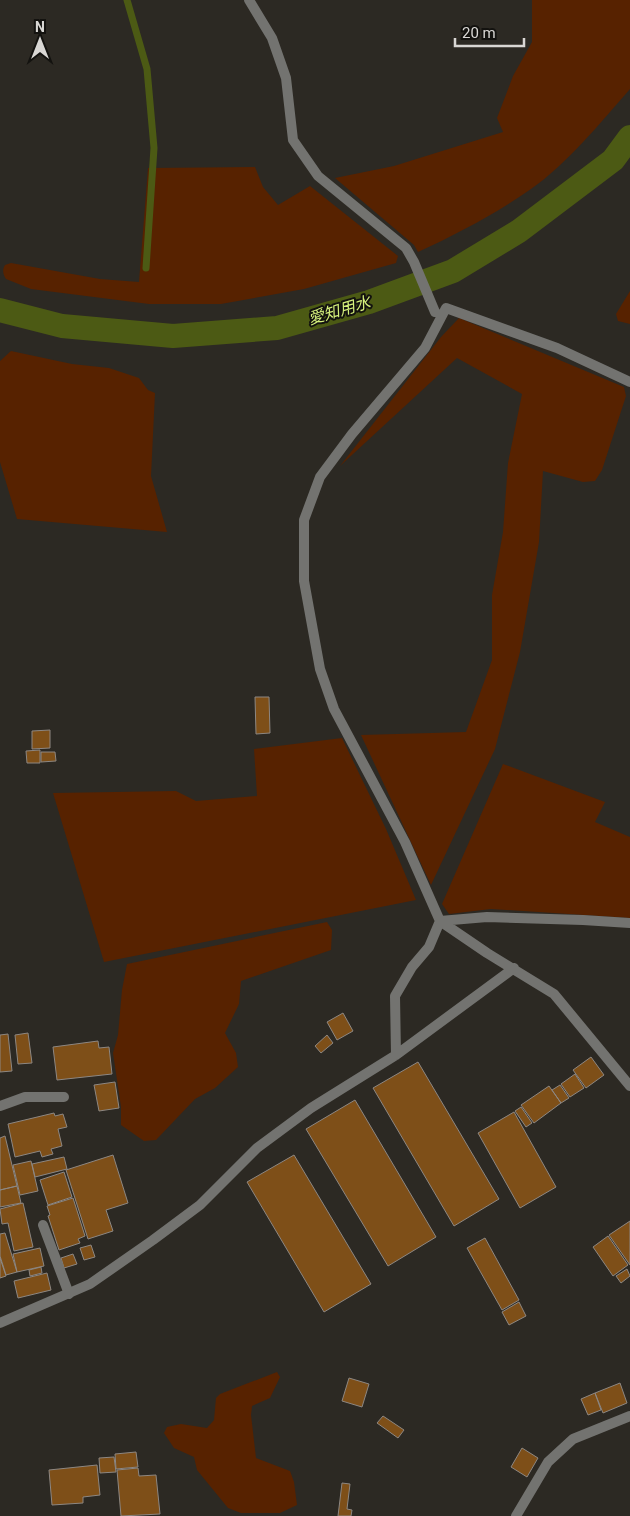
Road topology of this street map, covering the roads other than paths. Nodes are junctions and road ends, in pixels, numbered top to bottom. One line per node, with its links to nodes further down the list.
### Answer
1 (249, 0): 2 (street)
2 (435, 312)
3 (630, 382): 4 (street)
4 (440, 921): 5 (street); 6 (street); 7 (street)
5 (630, 924)
6 (514, 968): 7 (street); 8 (street)
7 (396, 1055): 12 (street)
8 (630, 1086)
9 (64, 1096): 10 (street)
10 (0, 1106)
11 (43, 1225): 12 (street)
12 (69, 1294): 13 (street)
13 (0, 1323)
14 (630, 1416): 15 (street)
15 (516, 1516)

